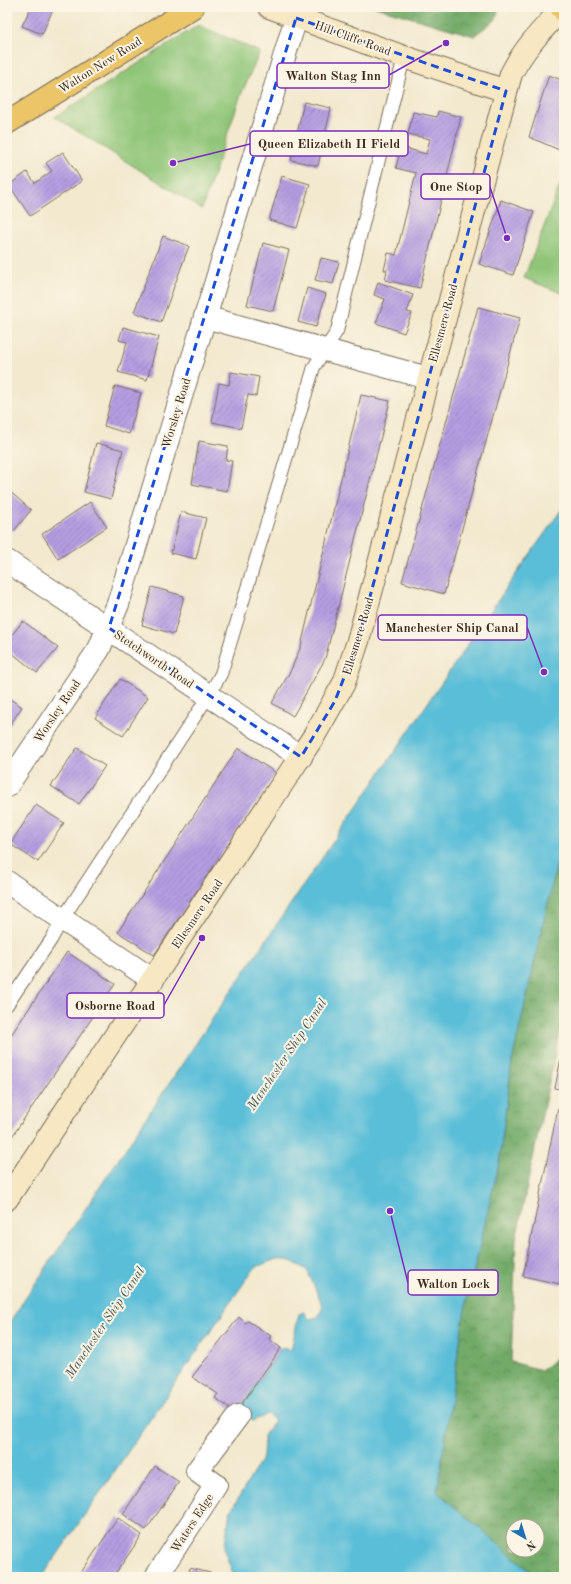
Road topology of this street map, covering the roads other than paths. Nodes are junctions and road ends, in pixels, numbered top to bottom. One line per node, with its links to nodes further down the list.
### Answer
1 (193, 7): 7 (main road, Walton New Road)
2 (269, 7): 4 (main road, Hill Cliffe Road)
3 (563, 9): 6 (main road, Ellesmere Road)
4 (296, 18): 5 (main road, Hill Cliffe Road); 8 (street, Worsley Road)
5 (404, 57): 6 (main road, Hill Cliffe Road); 9 (lane)
6 (506, 91): 10 (main road, Ellesmere Road)
7 (7, 123)
8 (205, 317): 9 (street); 12 (street, Worsley Road)
9 (325, 349): 10 (street); 13 (lane)
10 (428, 378): 14 (main road, Ellesmere Road)
11 (7, 562): 12 (street, Stetchworth Road)
12 (108, 628): 13 (street, Stetchworth Road); 15 (street, Worsley Road)
13 (208, 695): 14 (street, Stetchworth Road); 17 (lane)
14 (301, 757): 18 (main road, Ellesmere Road)
15 (7, 786)
16 (7, 882): 17 (street)
17 (63, 918): 18 (street); 19 (lane)
18 (153, 980): 20 (main road, Ellesmere Road)
19 (7, 1005)
20 (7, 1199)
21 (238, 1416): 22 (street, Waters Edge)
22 (156, 1577)

